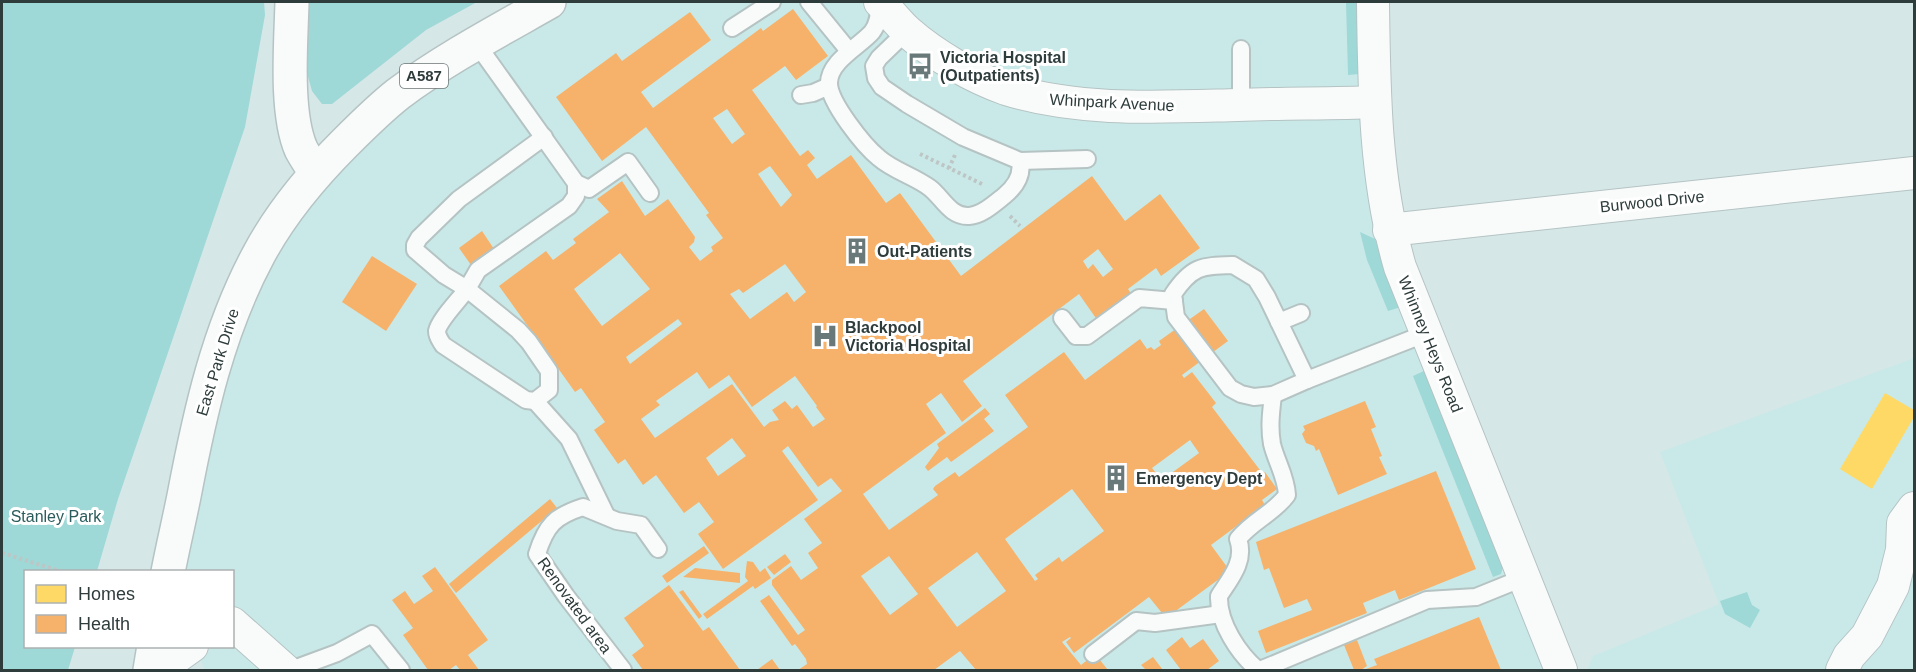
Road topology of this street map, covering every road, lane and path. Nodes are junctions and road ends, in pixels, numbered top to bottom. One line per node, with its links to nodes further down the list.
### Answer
1 (292, 2): 20 (main road)
2 (549, 2): 9 (main road, East Park Drive / A587)
3 (772, 2): 7 (lane)
4 (809, 2): 11 (lane)
5 (880, 2): 8 (street, Whinpark Avenue); 11 (lane)
6 (1372, 2): 14 (street, Whinney Heys Road)
7 (732, 28)
8 (907, 31): 15 (street, Whinpark Avenue); 17 (lane)
9 (476, 44): 16 (lane); 20 (main road, East Park Drive / A587)
10 (1241, 49): 15 (lane)
11 (849, 51): 12 (lane)
12 (829, 86): 13 (lane); 24 (lane)
13 (801, 95)
14 (1375, 102): 15 (street, Whinpark Avenue); 26 (street, Whinney Heys Road)
15 (1241, 105)
16 (544, 137): 22 (lane); 27 (lane)
17 (963, 137): 19 (lane); 24 (path)
18 (1088, 159): 19 (lane)
19 (1020, 161): 24 (lane)
20 (315, 173): 41 (main road, East Park Drive / A587)
21 (1914, 173): 26 (street, Burwood Drive)
22 (576, 183): 23 (lane); 27 (lane)
23 (650, 193)
24 (998, 201): 25 (path)
25 (1020, 226)
26 (1389, 230): 32 (street, Whinney Heys Road)
27 (467, 289): 35 (lane); 35 (lane)
28 (1174, 301): 30 (lane); 31 (lane); 34 (lane)
29 (1301, 313): 31 (lane)
30 (1062, 318)
31 (1279, 322): 33 (lane)
32 (1427, 333): 33 (lane); 42 (street, Whinney Heys Road)
33 (1307, 380): 34 (lane)
34 (1273, 395): 43 (lane)
35 (535, 401): 37 (lane)
36 (1914, 508): 57 (street)
37 (606, 515): 38 (lane, Renovated area); 55 (lane, Renovated area)
38 (658, 549)
39 (2, 553): 40 (path)
40 (57, 570)
41 (168, 570)
42 (1523, 578): 50 (lane); 56 (street, Whinney Heys Road)
43 (1221, 614): 48 (lane); 50 (lane)
44 (234, 625): 49 (street)
45 (234, 643): 49 (street)
46 (154, 648): 51 (main road)
47 (189, 648): 52 (street)
48 (1093, 654)
49 (275, 662)
50 (1250, 668)
51 (150, 670)
52 (162, 670)
53 (291, 670): 54 (lane)
54 (401, 670)
55 (624, 670)
56 (1561, 670)
57 (1842, 670)

